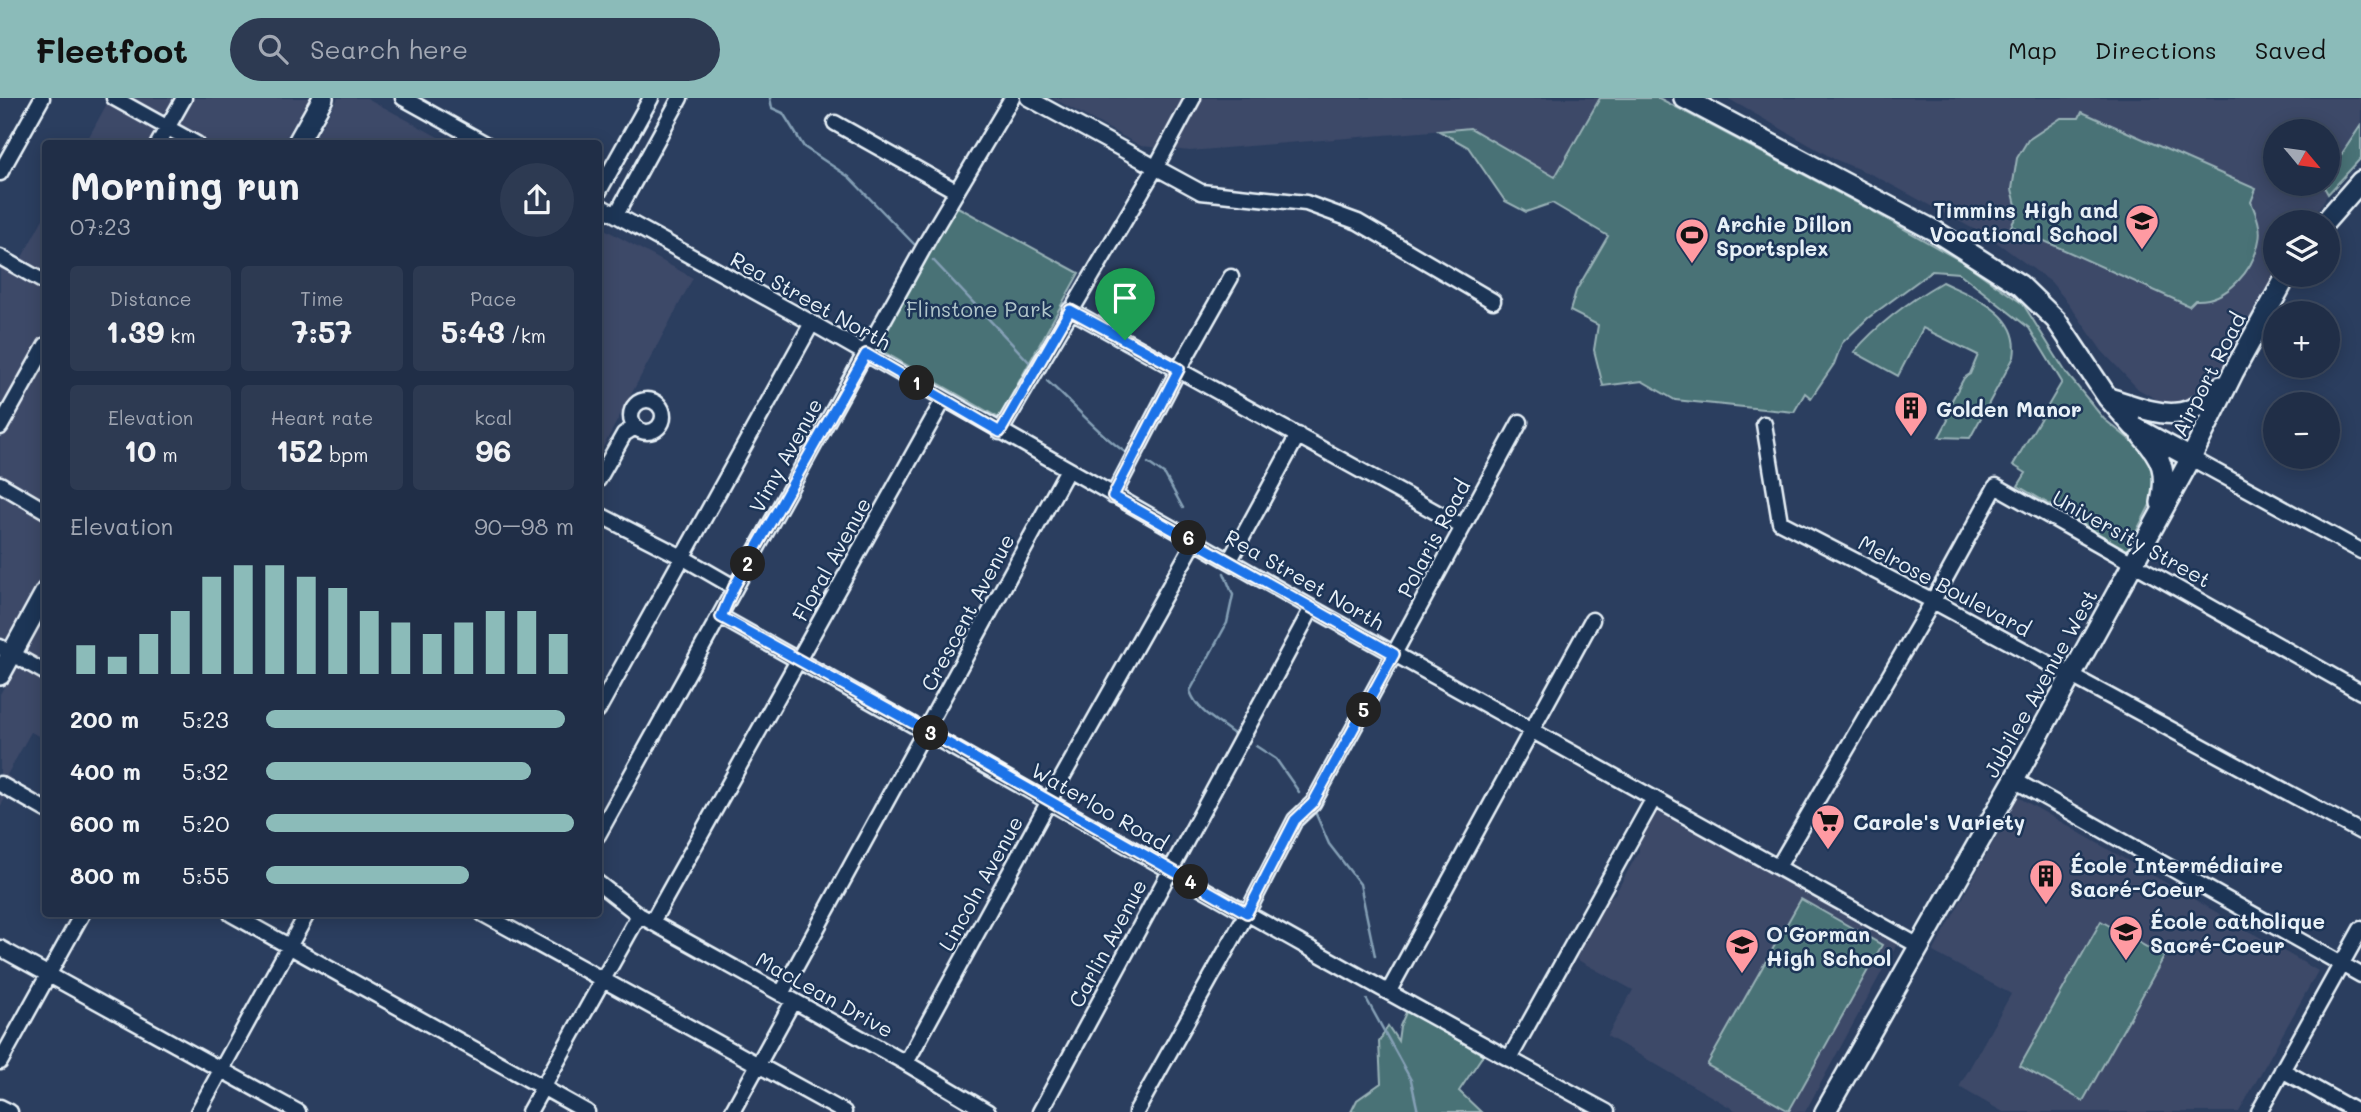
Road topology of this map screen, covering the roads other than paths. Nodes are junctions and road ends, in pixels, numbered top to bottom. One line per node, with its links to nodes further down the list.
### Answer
1 (42, 98): 19 (street)
2 (114, 98): 13 (street)
3 (184, 98): 13 (street)
4 (323, 98): 16 (main road)
5 (403, 98): 17 (street)
6 (651, 98): 21 (street)
7 (680, 98): 25 (street)
8 (1012, 98): 22 (street, Vimy Avenue)
9 (1028, 98): 18 (street)
10 (1193, 98): 18 (street)
11 (1684, 98): 37 (main road)
12 (835, 122): 22 (street)
13 (168, 127): 14 (street); 15 (street)
14 (160, 140)
15 (190, 140)
16 (300, 140)
17 (479, 140)
18 (1156, 167): 30 (street); 31 (street)
19 (0, 173)
20 (2361, 181): 24 (main road)
21 (602, 186)
22 (956, 191): 34 (street, Vimy Avenue)
23 (602, 207): 25 (street, Rea Street North)
24 (2336, 210)
25 (617, 215): 32 (street, Rea Street North)
26 (0, 257): 28 (street)
27 (1231, 277): 35 (street)
28 (42, 281)
29 (2280, 287): 36 (main road, Airport Road)
30 (1493, 301)
31 (1070, 310): 35 (street); 44 (street)
32 (812, 323): 34 (street, Rea Street North); 57 (street)
33 (42, 352): 41 (street)
34 (866, 354): 38 (street, Rea Street North); 60 (street, Vimy Avenue)
35 (1179, 369): 45 (street); 50 (street)
36 (2233, 373): 37 (main road); 46 (main road, Airport Road)
37 (2108, 398): 43 (main road)
38 (944, 399): 44 (street, Rea Street North); 68 (street, Floral Avenue)
39 (1520, 422): 54 (street, Polaris Road)
40 (1763, 424): 62 (street, Melrose Boulevard)
41 (0, 427)
42 (635, 427): 48 (street)
43 (2134, 427): 46 (main road); 53 (main road)
44 (1000, 432): 47 (street, Rea Street North)
45 (1298, 435): 54 (street); 58 (street)
46 (2190, 458): 53 (main road, Jubilee Avenue West); 56 (street)
47 (1068, 469): 50 (street, Rea Street North); 75 (street, Crescent Avenue)
48 (602, 473)
49 (0, 484): 51 (street)
50 (1113, 496): 55 (street, Rea Street North)
51 (42, 509)
52 (602, 516): 57 (street)
53 (2158, 518): 59 (main road, Jubilee Avenue West)
54 (1463, 527): 67 (street, Polaris Road)
55 (1195, 541): 58 (street, Rea Street North); 79 (street, Lincoln Avenue)
56 (2361, 551)
57 (682, 557): 60 (street); 73 (street)
58 (1230, 560): 63 (street, Rea Street North)
59 (2133, 561): 62 (street, University Street); 71 (main road, Jubilee Avenue West); 72 (street, University Street)
60 (734, 587): 64 (street, Vimy Avenue)
61 (42, 597): 66 (main road)
62 (1933, 601): 71 (street, Melrose Boulevard); 83 (street)
63 (1312, 608): 67 (street, Rea Street North); 84 (street, Carlin Avenue)
64 (721, 617): 68 (street, Waterloo Road); 81 (street, Vimy Avenue)
65 (1592, 620): 74 (street)
66 (6, 651): 69 (street); 70 (main road)
67 (1394, 654): 74 (street, Rea Street North); 86 (street, Polaris Road)
68 (799, 660): 75 (street, Waterloo Road); 91 (street, Floral Avenue)
69 (42, 671)
70 (0, 675)
71 (2070, 675): 76 (main road, Jubilee Avenue West); 82 (street, Melrose Boulevard)
72 (2361, 692)
73 (602, 702)
74 (1532, 730): 78 (street, Rea Street North); 100 (street)
75 (927, 731): 79 (street, Waterloo Road); 101 (street, Crescent Avenue)
76 (2014, 779): 94 (main road, Jubilee Avenue West); 96 (street)
77 (0, 785): 80 (street)
78 (1654, 798): 83 (street, Rea Street North); 102 (street)
79 (1049, 801): 84 (street, Waterloo Road); 104 (street, Lincoln Avenue)
80 (42, 808)
81 (602, 828)
82 (2361, 832)
83 (1778, 867): 94 (street, Rea Street North)
84 (1170, 870): 86 (street, Waterloo Road); 118 (street, Carlin Avenue)
85 (602, 886): 91 (street)
86 (1247, 913): 100 (street, Waterloo Road); 119 (street, Polaris Road)
87 (80, 917): 97 (street)
88 (236, 917): 93 (street)
89 (305, 917): 93 (street)
90 (488, 917): 99 (street)
91 (646, 919): 99 (street, Floral Avenue); 101 (street, MacLean Drive)
92 (2361, 929): 96 (street)
93 (289, 946): 106 (street); 108 (street)
94 (1919, 946): 121 (main road, Jubilee Avenue West)
95 (0, 948): 97 (street)
96 (2341, 964): 98 (street); 107 (street)
97 (48, 975): 103 (street); 106 (street)
98 (2361, 975)
99 (604, 980): 105 (street); 108 (street, Floral Avenue)
100 (1389, 991): 102 (street, Waterloo Road)
101 (787, 998): 104 (street, MacLean Drive); 105 (street, Crescent Avenue)
102 (1509, 1059): 120 (street, Waterloo Road)
103 (0, 1062)
104 (906, 1063): 117 (street, MacLean Drive)
105 (758, 1065): 115 (street, Crescent Avenue); 116 (street)
106 (220, 1069): 111 (street); 112 (street)
107 (2282, 1070): 122 (street); 123 (street)
108 (543, 1088): 113 (street, Floral Avenue); 114 (street)
109 (0, 1107): 110 (street)
110 (10, 1112)
111 (198, 1112)
112 (298, 1112)
113 (529, 1112)
114 (587, 1112)
115 (732, 1112)
116 (844, 1112)
117 (988, 1112)
118 (1040, 1112)
119 (1136, 1112)
120 (1607, 1112)
121 (1825, 1112)
122 (2259, 1112)
123 (2357, 1112)

